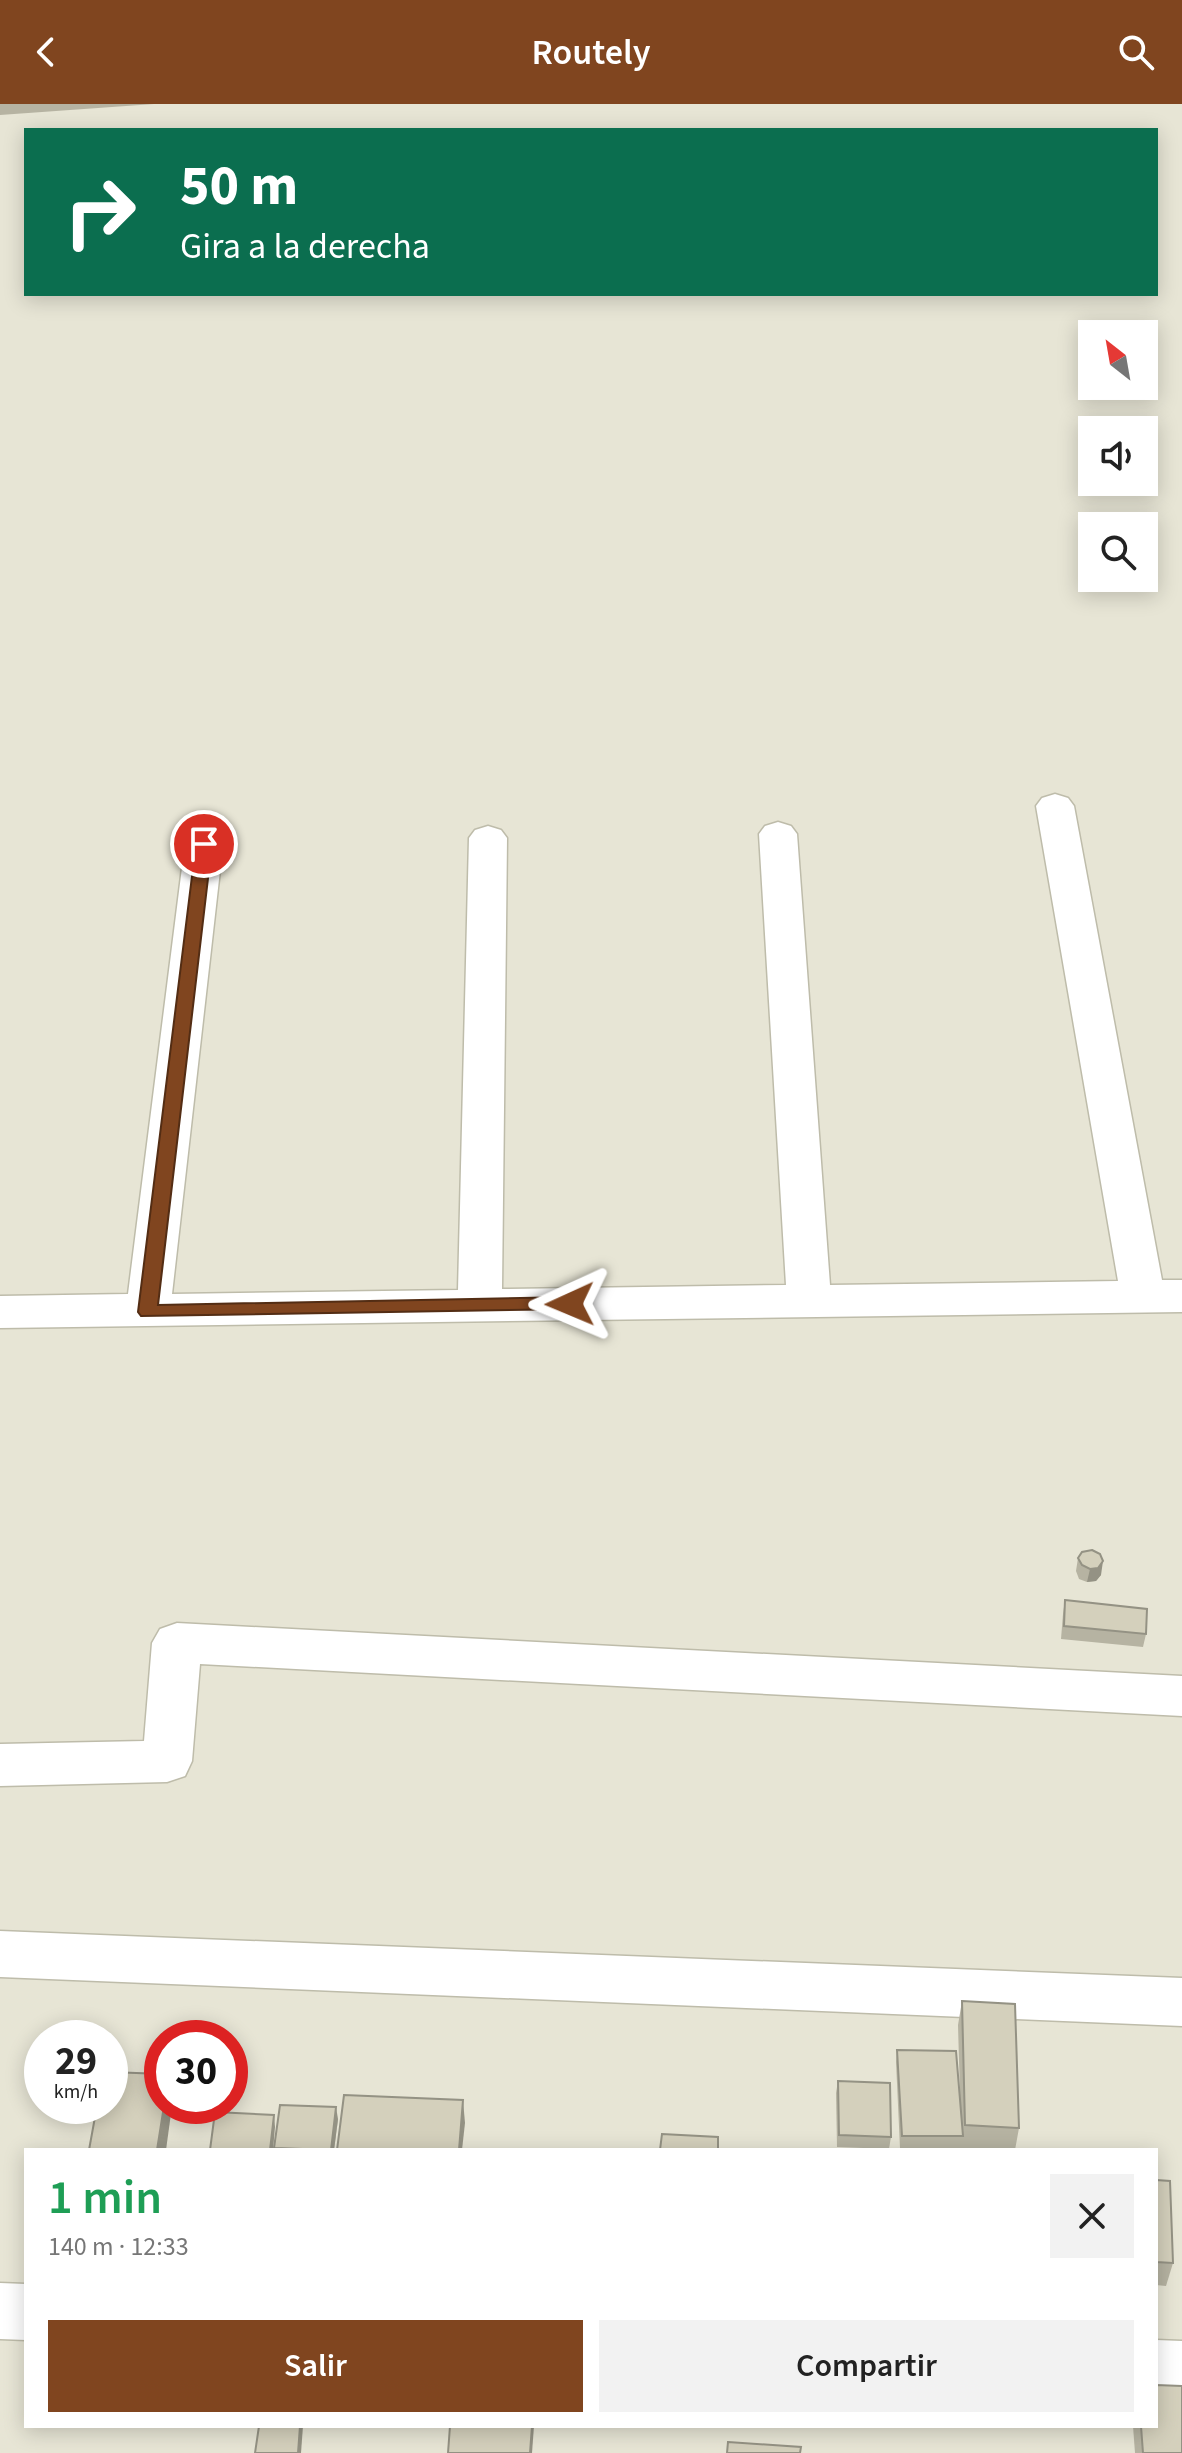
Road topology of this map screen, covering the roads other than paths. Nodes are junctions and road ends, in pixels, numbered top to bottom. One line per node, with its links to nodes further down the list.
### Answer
1 (1055, 806): 5 (street)
2 (778, 834): 6 (street)
3 (488, 838): 7 (street)
4 (204, 844): 9 (street)
5 (1162, 1296): 6 (street)
6 (809, 1300): 7 (street)
7 (480, 1305): 9 (street)
8 (0, 1312): 9 (street)
9 (148, 1312)
10 (1182, 1696): 11 (street)
11 (0, 1765)
12 (0, 1954): 13 (street)
13 (1182, 2002)
14 (0, 2311): 15 (street)
15 (24, 2312)
16 (1158, 2368): 17 (street)
17 (1182, 2369)

